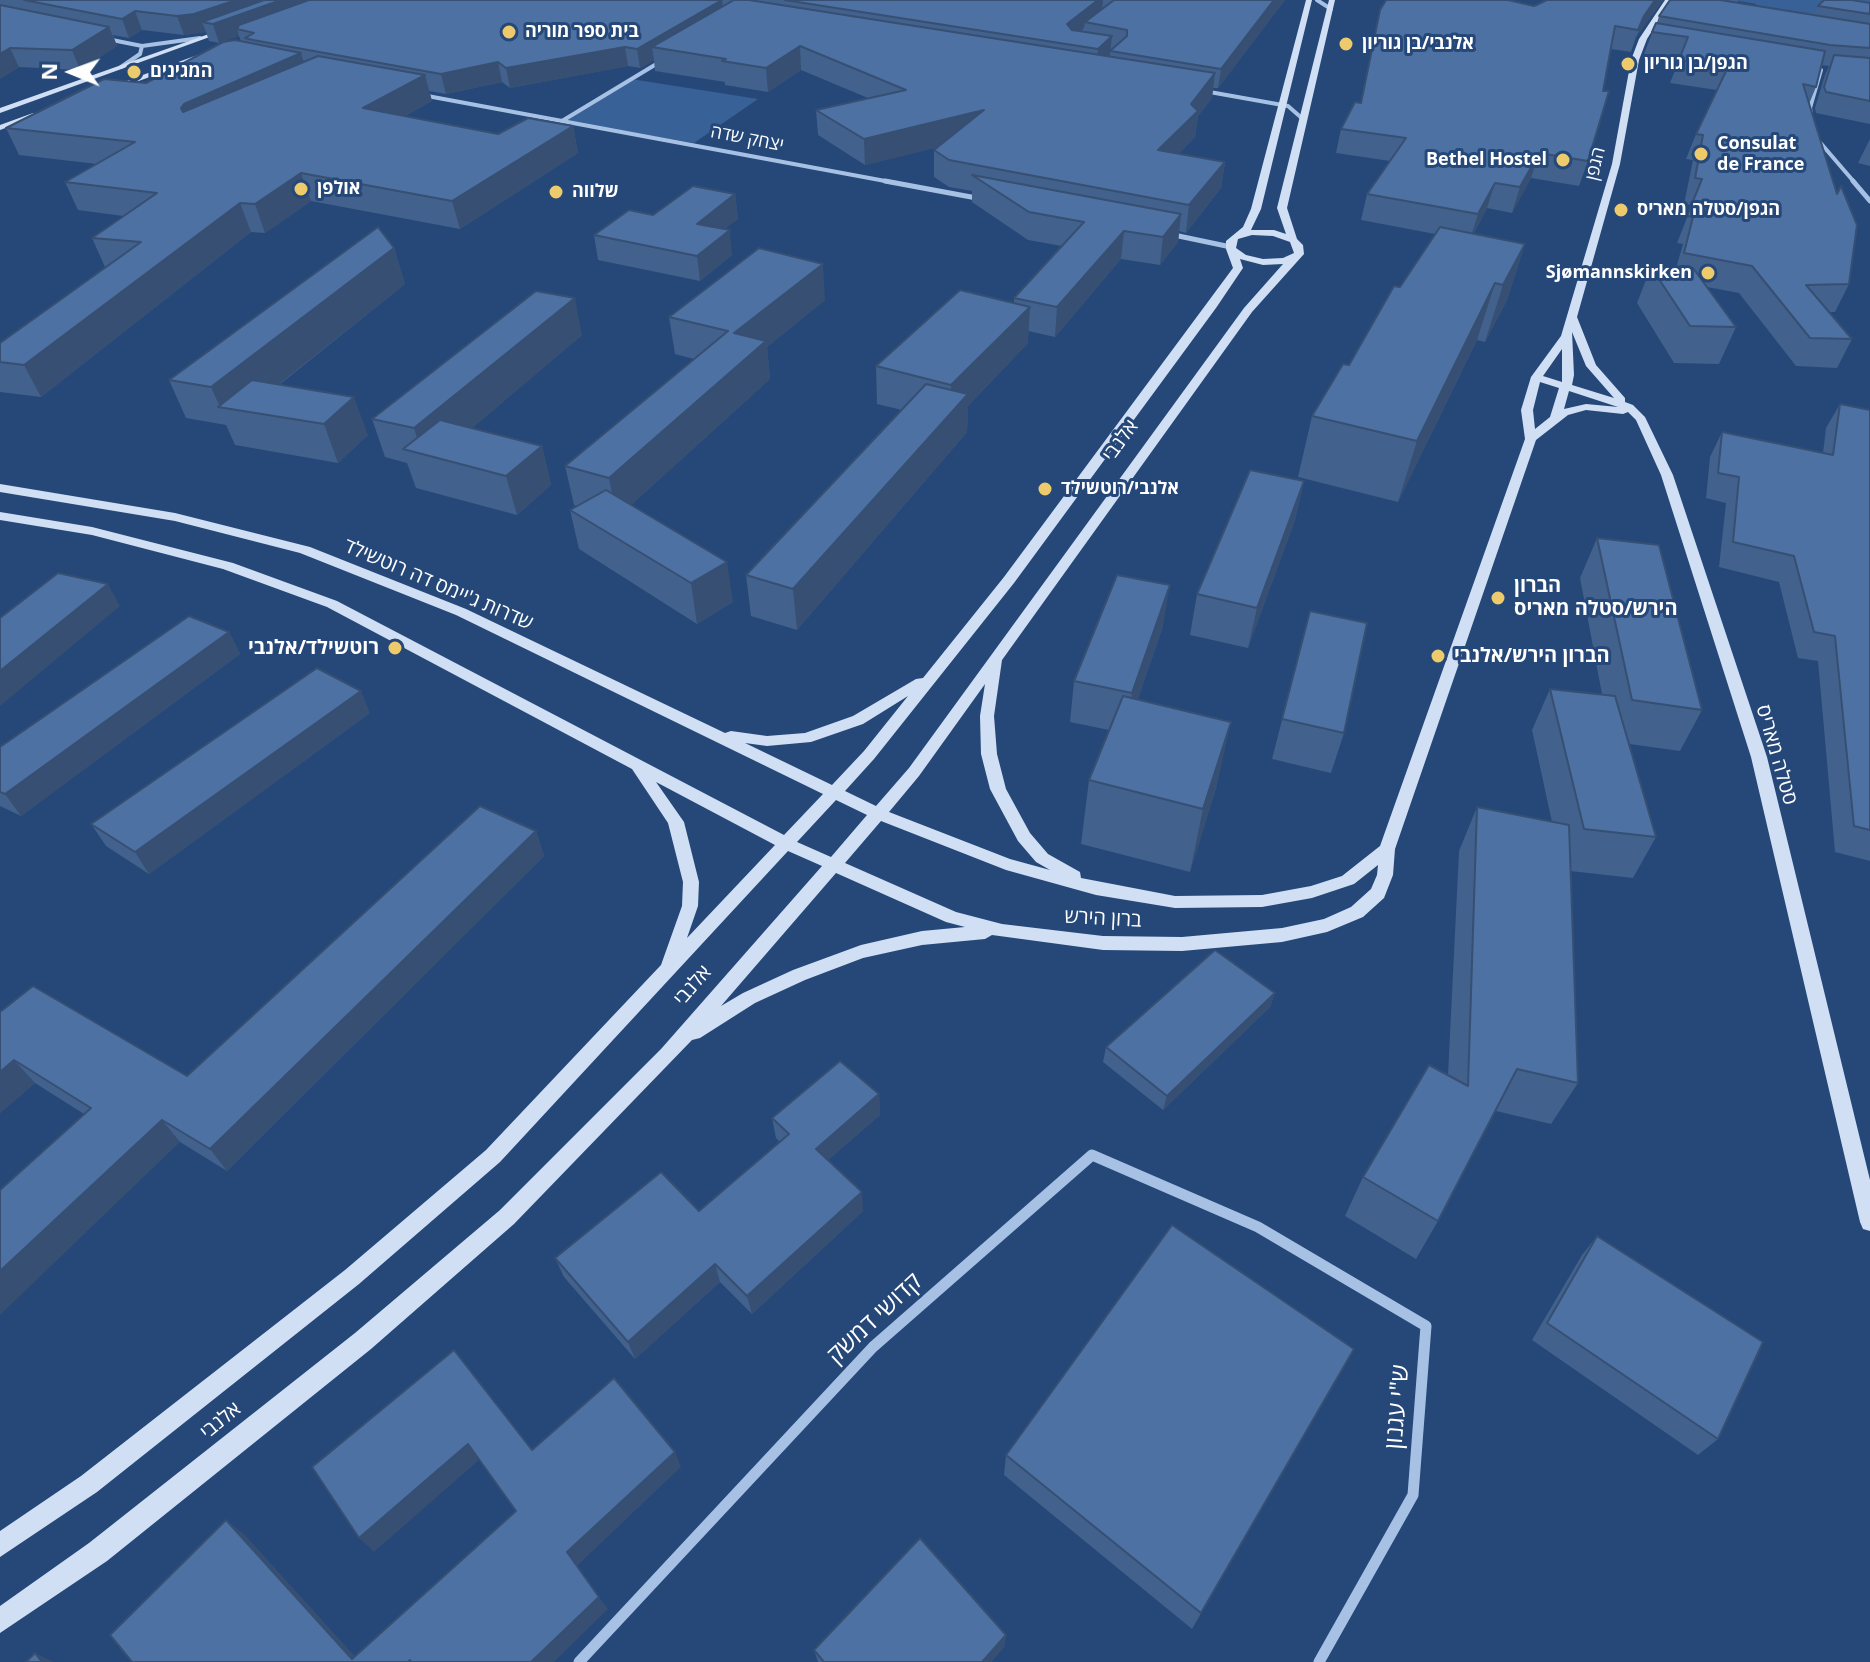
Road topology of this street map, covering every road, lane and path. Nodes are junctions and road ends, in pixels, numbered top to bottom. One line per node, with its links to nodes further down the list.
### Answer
1 (1309, 0): 22 (street, אלנבי)
2 (1317, 0): 4 (street)
3 (1668, 3): 8 (street, הגפן)
4 (1332, 5): 25 (street)
5 (236, 26): 7 (street)
6 (97, 37): 10 (street)
7 (206, 37): 10 (street); 16 (street)
8 (1643, 39): 9 (street); 36 (street, הגפן)
9 (1658, 41)
10 (142, 46): 16 (street)
11 (217, 50): 14 (street)
12 (668, 57): 27 (street)
13 (207, 62): 14 (street)
14 (170, 67): 20 (street)
15 (1807, 67): 17 (street)
16 (120, 68): 23 (street)
17 (1821, 70): 18 (street); 26 (street)
18 (1834, 71)
19 (1191, 89): 22 (street)
20 (99, 93)
21 (414, 93): 27 (street, יצחק שדה)
22 (1283, 104): 25 (street); 34 (street, אלנבי)
23 (0, 111)
24 (42, 113): 28 (street)
25 (1304, 120): 33 (street)
26 (1813, 120)
27 (562, 121): 30 (street, יצחק שדה)
28 (0, 128)
29 (1816, 132): 31 (street)
30 (983, 199)
31 (1870, 201)
32 (1155, 232): 34 (street)
33 (1293, 240): 34 (street); 35 (street)
34 (1233, 245): 35 (street); 46 (street, אלנבי)
35 (1293, 258): 45 (street, אלנבי)
36 (1571, 317): 37 (street, הגפן); 40 (street)
37 (1566, 336): 38 (street, הגפן); 39 (street, הגפן)
38 (1536, 377): 39 (street); 42 (street, ברון הירש)
39 (1566, 385): 40 (street); 41 (street)
40 (1635, 413): 41 (street); 58 (street, סטלה מאריס)
41 (1555, 418): 42 (street, ברון הירש)
42 (1531, 439): 52 (street, ברון הירש)
43 (0, 488): 47 (street, שדרות ג'יימס דה רוטשילד)
44 (0, 516): 48 (street)
45 (997, 655): 50 (street, אלנבי); 54 (street)
46 (946, 660): 47 (street); 49 (street, אלנבי)
47 (707, 731): 49 (street, שדרות ג'יימס דה רוטשילד)
48 (636, 765): 51 (street); 56 (street)
49 (837, 791): 50 (street, ברון הירש); 51 (street, אלנבי)
50 (879, 814): 53 (street, אלנבי); 54 (street, ברון הירש)
51 (787, 844): 53 (street, ברון הירש); 56 (street, אלנבי)
52 (1387, 849): 54 (street, ברון הירש); 55 (street, ברון הירש)
53 (832, 866): 55 (street, ברון הירש); 57 (street, אלנבי)
54 (1096, 889)
55 (1002, 931): 57 (street)
56 (662, 979): 60 (street, אלנבי)
57 (668, 1055): 61 (street, אלנבי)
58 (1870, 1222)
59 (1258, 1227): 62 (street, קדושי דמשק); 63 (street, ש"י עגנון)
60 (0, 1545)
61 (0, 1621)
62 (579, 1662)
63 (1319, 1662)

